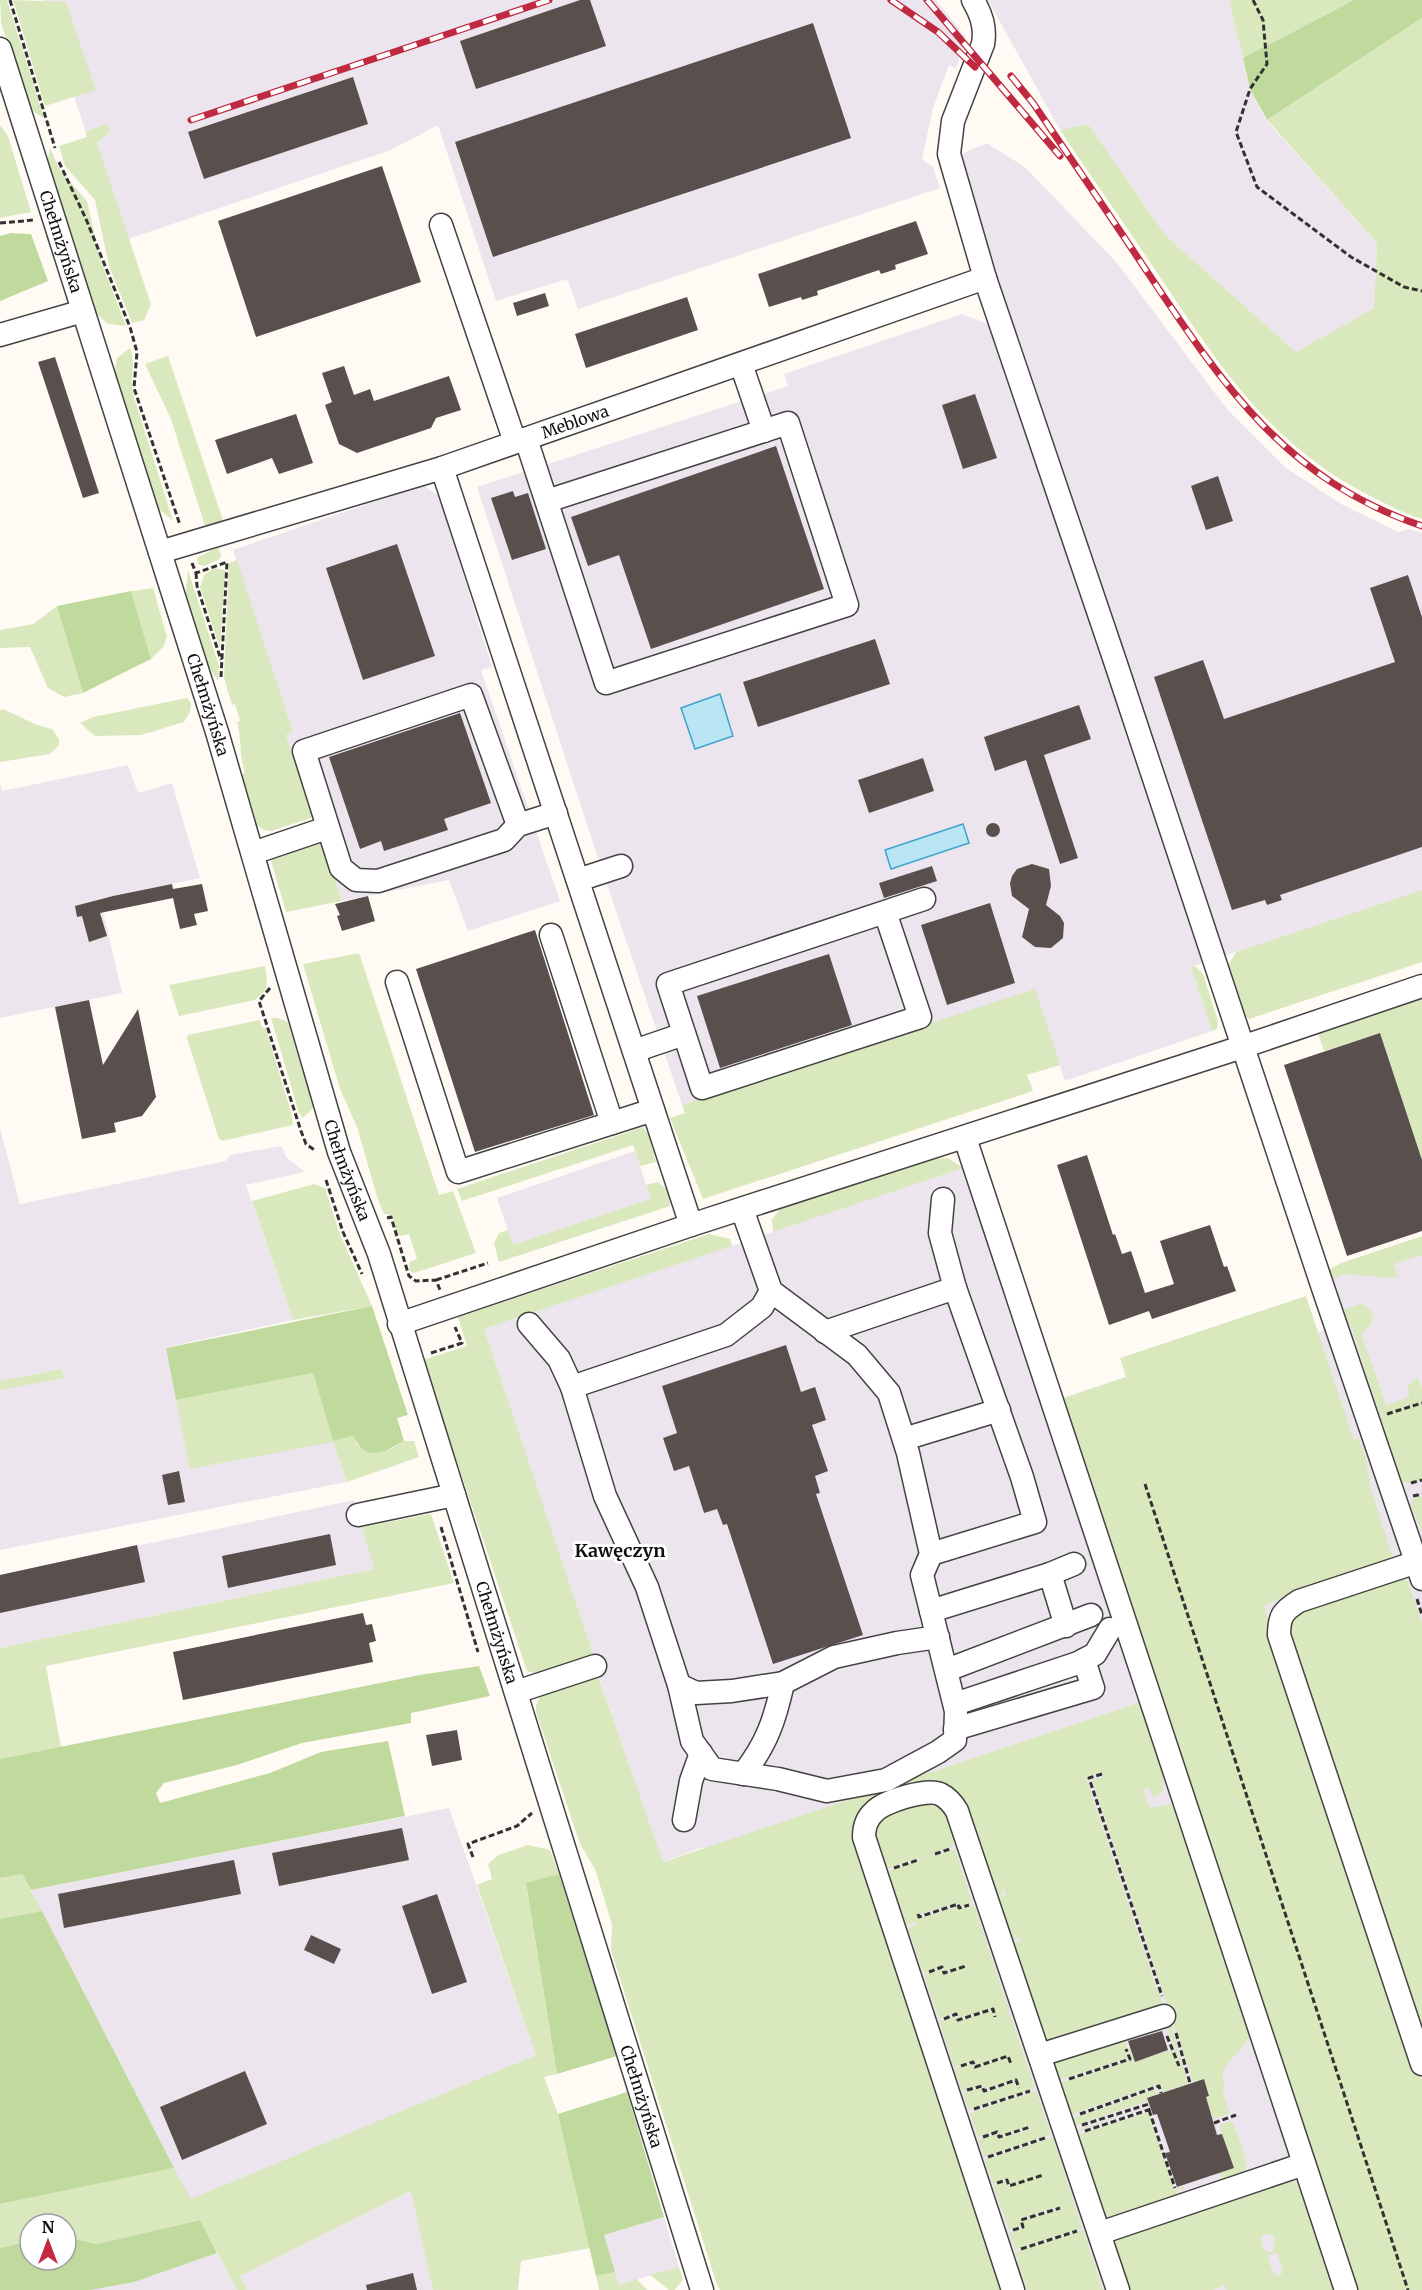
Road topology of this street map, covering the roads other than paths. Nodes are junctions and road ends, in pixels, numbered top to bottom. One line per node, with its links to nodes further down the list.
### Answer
1 (973, 0): 4 (street)
2 (0, 49): 5 (street, Chełmżyńska)
3 (441, 225): 9 (street)
4 (985, 278): 7 (street, Meblowa); 25 (street)
5 (83, 311): 6 (street); 12 (street, Chełmżyńska)
6 (0, 335)
7 (741, 364): 8 (street); 9 (street, Meblowa)
8 (764, 430): 11 (street); 11 (street)
9 (520, 440): 10 (street, Meblowa); 11 (street)
10 (442, 468): 12 (street, Meblowa); 13 (street)
11 (547, 501)
12 (160, 552): 16 (street, Chełmżyńska)
13 (556, 813): 14 (street); 18 (street)
14 (518, 825): 14 (street)
15 (318, 831): 16 (street)
16 (253, 853): 35 (street, Chełmżyńska)
17 (621, 866): 18 (street)
18 (578, 880): 26 (street)
19 (924, 899): 20 (street)
20 (885, 912): 24 (street); 24 (street)
21 (551, 935): 28 (street)
22 (397, 982): 28 (street)
23 (1422, 986): 25 (street)
24 (684, 1034): 26 (street)
25 (1242, 1047): 29 (street); 45 (street)
26 (634, 1051): 27 (street)
27 (653, 1110): 28 (street); 32 (street)
28 (612, 1123)
29 (965, 1138): 31 (street); 66 (street)
30 (943, 1199): 33 (street)
31 (742, 1209): 32 (street); 34 (street)
32 (691, 1225): 35 (street)
33 (955, 1288): 37 (street); 39 (street)
34 (771, 1291): 37 (street); 38 (street)
35 (399, 1324): 41 (street, Chełmżyńska)
36 (529, 1324): 38 (street)
37 (825, 1332): 40 (street)
38 (572, 1387): 56 (street)
39 (999, 1410): 40 (street); 43 (street)
40 (904, 1439): 43 (street)
41 (454, 1495): 42 (street); 57 (street, Chełmżyńska)
42 (358, 1515)
43 (931, 1554): 47 (street)
44 (1074, 1564): 46 (street)
45 (1419, 1570): 65 (street)
46 (1050, 1574): 47 (street); 49 (street)
47 (931, 1611): 51 (street)
48 (1091, 1615): 49 (street)
49 (1066, 1626): 54 (street)
50 (1110, 1629): 52 (street)
51 (938, 1637): 54 (street); 55 (street)
52 (1084, 1660): 58 (street); 59 (street)
53 (595, 1666): 57 (street)
54 (946, 1670): 58 (street)
55 (783, 1683): 56 (street); 61 (street)
56 (679, 1685): 60 (street)
57 (516, 1692): 68 (street, Chełmżyńska)
58 (955, 1704): 59 (street)
59 (955, 1729): 61 (street)
60 (701, 1753): 61 (street); 62 (street)
61 (743, 1774)
62 (684, 1820)
63 (1166, 2017): 64 (street)
64 (1040, 2055): 67 (street); 69 (street)
65 (1422, 2064)
66 (1304, 2164): 67 (street); 71 (street)
67 (1092, 2231): 70 (street)
68 (701, 2290)
69 (1013, 2290)
70 (1118, 2290)
71 (1346, 2290)

